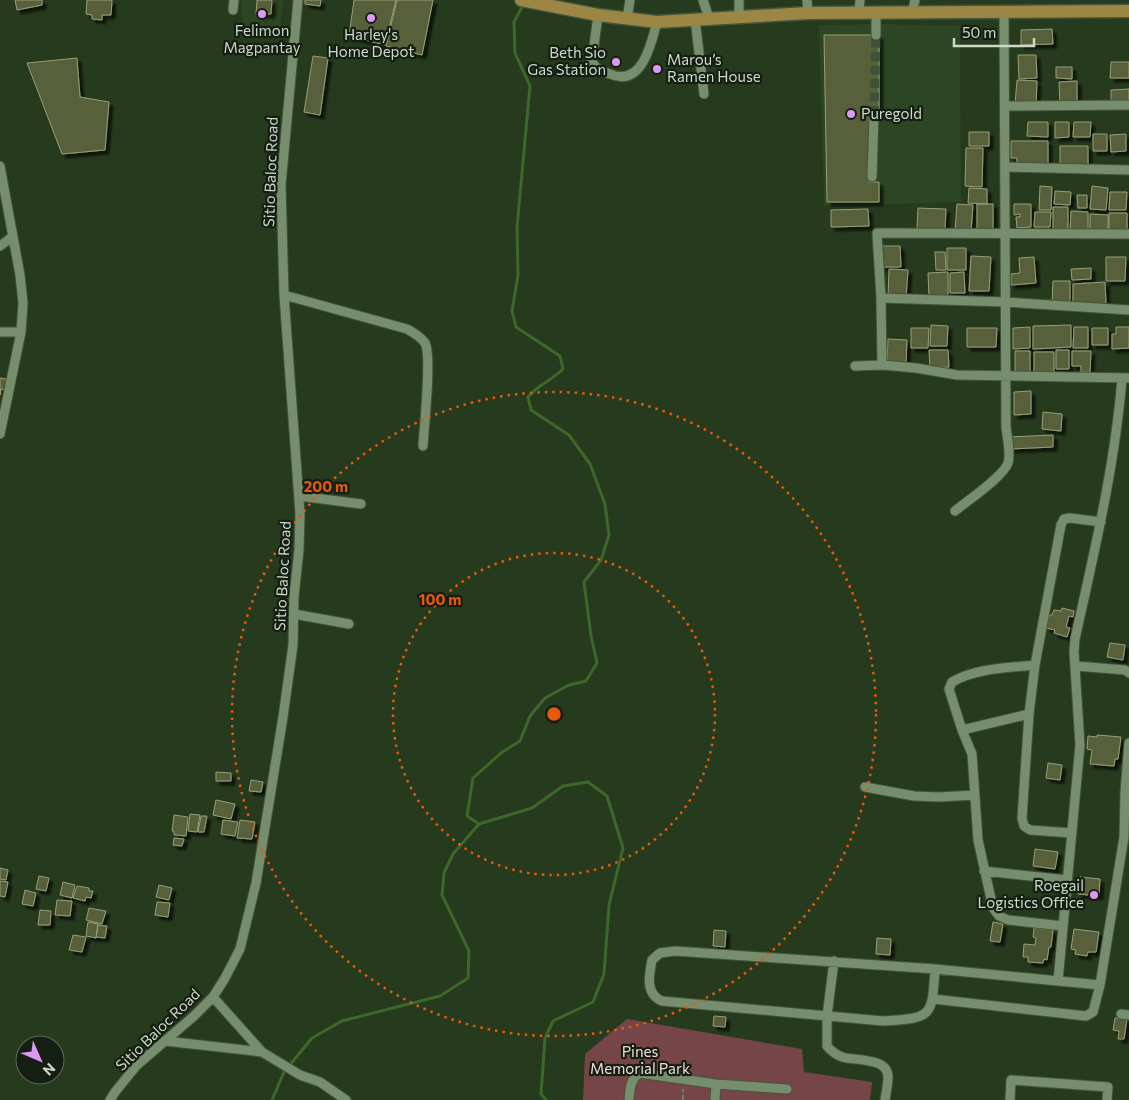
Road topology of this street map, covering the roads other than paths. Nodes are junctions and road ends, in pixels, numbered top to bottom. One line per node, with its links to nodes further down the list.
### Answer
1 (234, 0): 11 (street)
2 (298, 0): 35 (street, Sitio Baloc Road)
3 (521, 0): 8 (main road)
4 (630, 0): 19 (street)
5 (703, 0): 18 (street)
6 (739, 0): 17 (street)
7 (807, 0): 15 (street)
8 (570, 5): 16 (main road)
9 (859, 6): 14 (main road); 15 (main road)
10 (914, 6): 13 (main road); 14 (main road)
11 (233, 10)
12 (1129, 11): 13 (main road)
13 (1004, 12): 25 (street)
14 (876, 13): 22 (street)
15 (808, 14): 17 (main road)
16 (598, 15): 19 (main road); 21 (street)
17 (739, 16): 18 (main road)
18 (710, 18): 20 (main road)
19 (627, 19): 21 (main road)
20 (695, 19): 21 (main road); 23 (street)
21 (657, 22)
22 (876, 35)
23 (704, 94)
24 (1129, 105): 25 (street)
25 (1005, 106): 28 (street)
26 (874, 115): 30 (street)
27 (0, 166): 33 (street)
28 (1005, 167): 29 (street); 31 (street)
29 (1129, 170)
30 (872, 177)
31 (1005, 233): 32 (street); 36 (street); 37 (street)
32 (1129, 234)
33 (12, 237): 34 (street); 40 (street)
34 (0, 246)
35 (284, 295): 46 (street); 47 (street, Sitio Baloc Road)
36 (881, 298): 37 (street); 41 (street)
37 (1005, 302): 38 (street); 43 (street)
38 (1129, 310)
39 (0, 332): 40 (street)
40 (21, 332): 45 (street)
41 (882, 365): 42 (street); 43 (street)
42 (855, 366)
43 (1007, 376): 44 (street); 49 (street)
44 (1126, 378): 50 (street)
45 (0, 434)
46 (423, 446)
47 (299, 496): 48 (street); 51 (street, Sitio Baloc Road)
48 (361, 504)
49 (955, 511)
50 (1100, 522): 53 (street); 54 (street)
51 (294, 614): 52 (street); 69 (street, Sitio Baloc Road)
52 (349, 624)
53 (1035, 665): 56 (street); 57 (street)
54 (1076, 666): 55 (street); 61 (street)
55 (1129, 673)
56 (1029, 714): 57 (street); 61 (street)
57 (962, 730): 60 (street)
58 (1129, 743): 68 (street)
59 (865, 788): 60 (street)
60 (975, 795): 62 (street)
61 (1072, 833): 63 (street)
62 (984, 871): 63 (street); 64 (street)
63 (1067, 880): 64 (street)
64 (1063, 926): 67 (street)
65 (834, 961): 66 (street); 71 (street); 71 (street)
66 (935, 969): 67 (street); 70 (street)
67 (1058, 981): 68 (street)
68 (1100, 985): 70 (street)
69 (212, 996): 72 (street, Sitio Baloc Road); 73 (street)
70 (933, 1000): 71 (street)
71 (828, 1016): 80 (street)
72 (164, 1041): 73 (street); 76 (street, Sitio Baloc Road)
73 (262, 1052): 77 (street)
74 (716, 1084): 75 (street); 78 (street); 79 (street)
75 (788, 1089)
76 (110, 1100)
77 (346, 1100)
78 (629, 1100)
79 (715, 1100)
80 (885, 1100)
81 (1010, 1100): 82 (street)
82 (1107, 1100)

